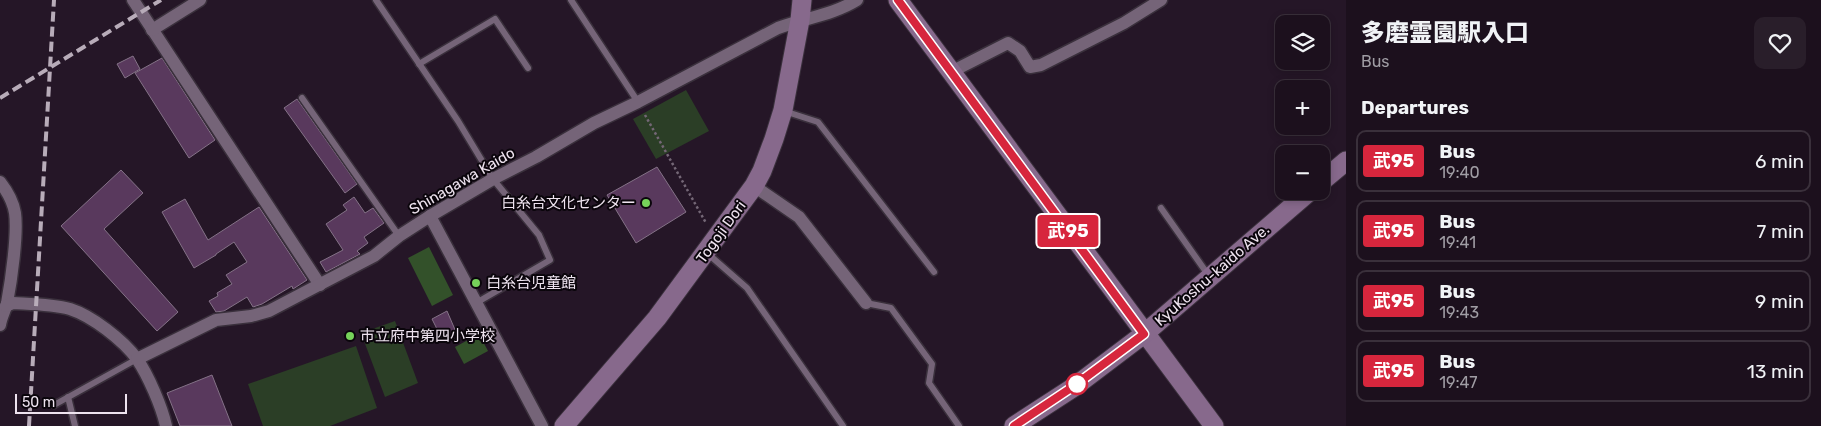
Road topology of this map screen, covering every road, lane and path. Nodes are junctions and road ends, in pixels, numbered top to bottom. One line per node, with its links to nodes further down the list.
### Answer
1 (133, 0): 9 (street)
2 (200, 0): 9 (street)
3 (376, 0): 10 (lane)
4 (571, 0): 14 (lane)
5 (857, 0): 8 (street, Shinagawa Kaido)
6 (898, 0): 12 (street)
7 (1162, 0): 12 (street)
8 (800, 6): 14 (street, Shinagawa Kaido); 15 (street, Togoji Dori)
9 (152, 30): 28 (street)
10 (420, 64): 11 (lane); 18 (lane)
11 (528, 68)
12 (951, 72): 33 (street)
13 (302, 98): 24 (lane)
14 (638, 102): 18 (street, Shinagawa Kaido); 25 (path)
15 (783, 110): 20 (street, Togoji Dori); 26 (lane)
16 (1346, 161): 17 (street)
17 (1330, 174)
18 (493, 179): 23 (street, Shinagawa Kaido); 29 (lane)
19 (0, 182): 31 (street)
20 (754, 186): 25 (street, Togoji Dori); 30 (street)
21 (1300, 200): 27 (street, KyuKoshu-kaido Ave.)
22 (1161, 208): 27 (lane)
23 (430, 216): 24 (street, Shinagawa Kaido); 29 (street)
24 (399, 236): 28 (street, Shinagawa Kaido)
25 (711, 246): 40 (street, Togoji Dori); 41 (lane)
26 (934, 272)
27 (1210, 277): 33 (street, KyuKoshu-kaido Ave.)
28 (320, 285): 34 (street, Shinagawa Kaido)
29 (476, 303): 39 (street)
30 (866, 303): 42 (lane)
31 (6, 306): 32 (street); 34 (street)
32 (0, 325)
33 (1144, 334): 43 (street, KyuKoshu-kaido Ave.); 44 (street)
34 (137, 359): 35 (lane); 38 (street)
35 (68, 397): 36 (lane); 37 (lane)
36 (54, 405)
37 (75, 426)
38 (166, 426)
39 (542, 426)
40 (564, 426)
41 (843, 426)
42 (959, 426)
43 (1014, 426)
44 (1214, 426)

